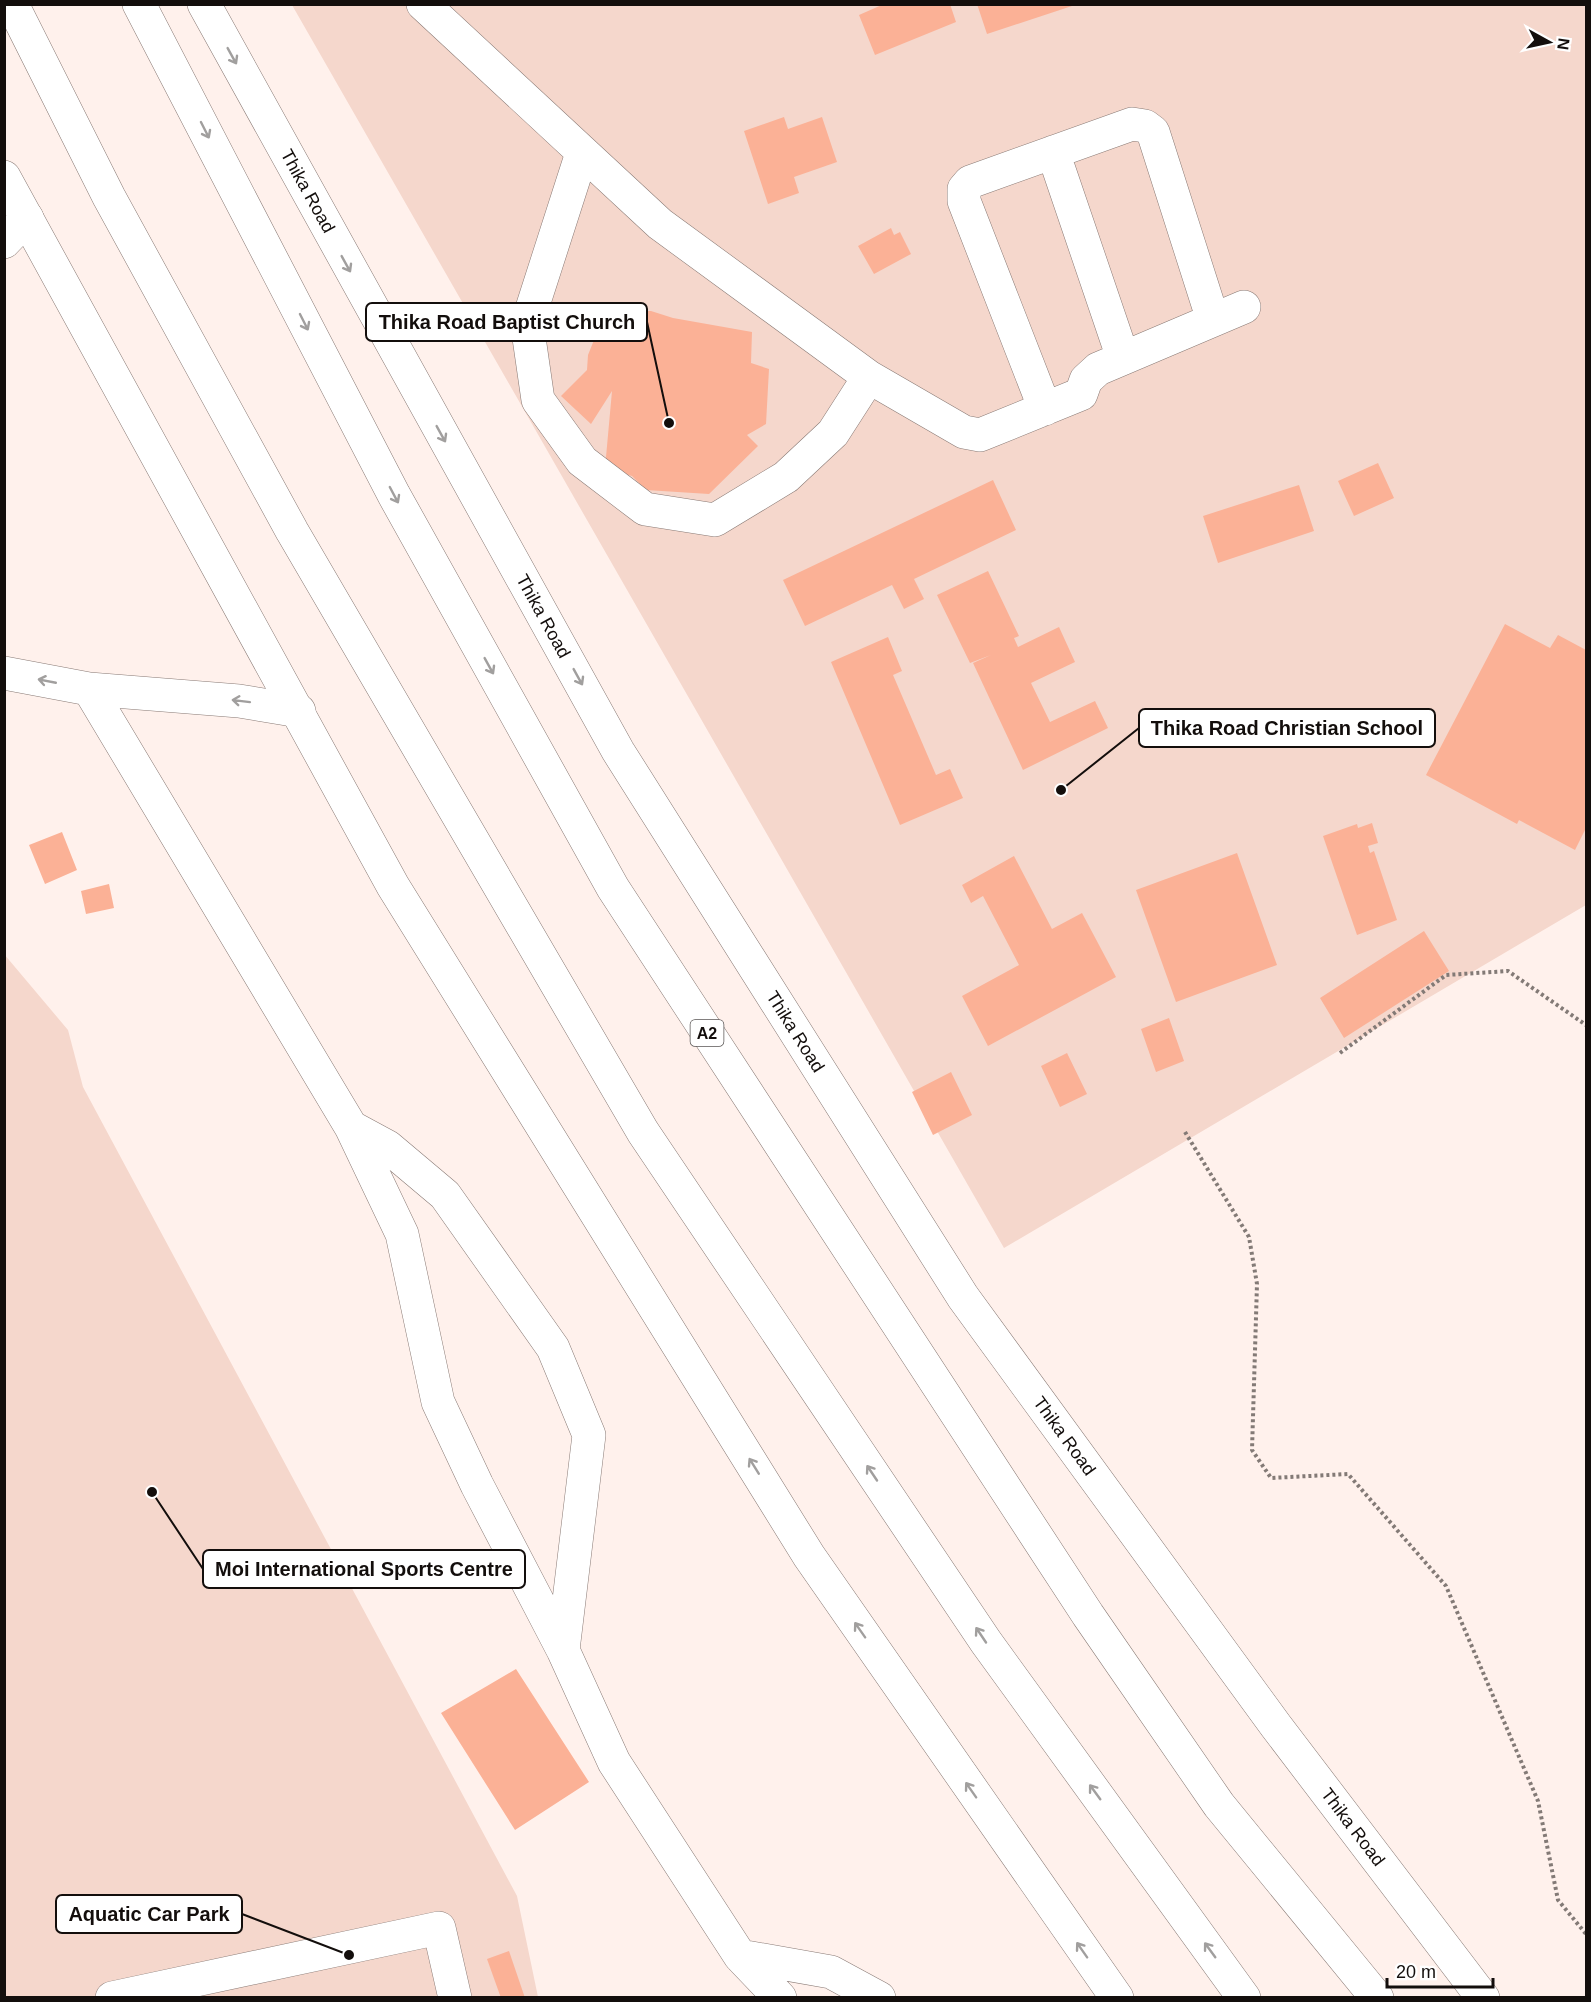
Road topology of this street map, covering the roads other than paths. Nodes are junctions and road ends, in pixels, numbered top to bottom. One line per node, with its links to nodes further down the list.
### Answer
1 (12, 4): 26 (main road, one-way to 1)
2 (139, 4): 27 (main road, A2, one-way to 27)
3 (204, 4): 28 (main road, Thika Road, one-way to 28)
4 (423, 4): 6 (main road)
5 (1053, 152): 11 (main road); 12 (main road); 14 (main road)
6 (582, 153): 13 (main road); 13 (main road)
7 (4, 177): 8 (main road)
8 (27, 218): 9 (main road); 17 (main road)
9 (4, 242)
10 (1244, 307): 11 (main road)
11 (1213, 320): 12 (main road)
12 (1124, 358): 14 (main road)
13 (868, 377): 14 (main road)
14 (1046, 409)
15 (4, 673): 16 (main road, one-way to 15)
16 (89, 689): 17 (main road, one-way to 16); 18 (main road)
17 (298, 711): 25 (main road, one-way to 17)
18 (351, 1127): 19 (main road); 19 (main road)
19 (563, 1650): 20 (main road)
20 (740, 1956): 23 (main road); 24 (main road)
21 (112, 1998): 22 (main road)
22 (455, 1998)
23 (780, 1998)
24 (879, 1998)
25 (1117, 1998)
26 (1244, 1998)
27 (1377, 1998)
28 (1483, 1998)

